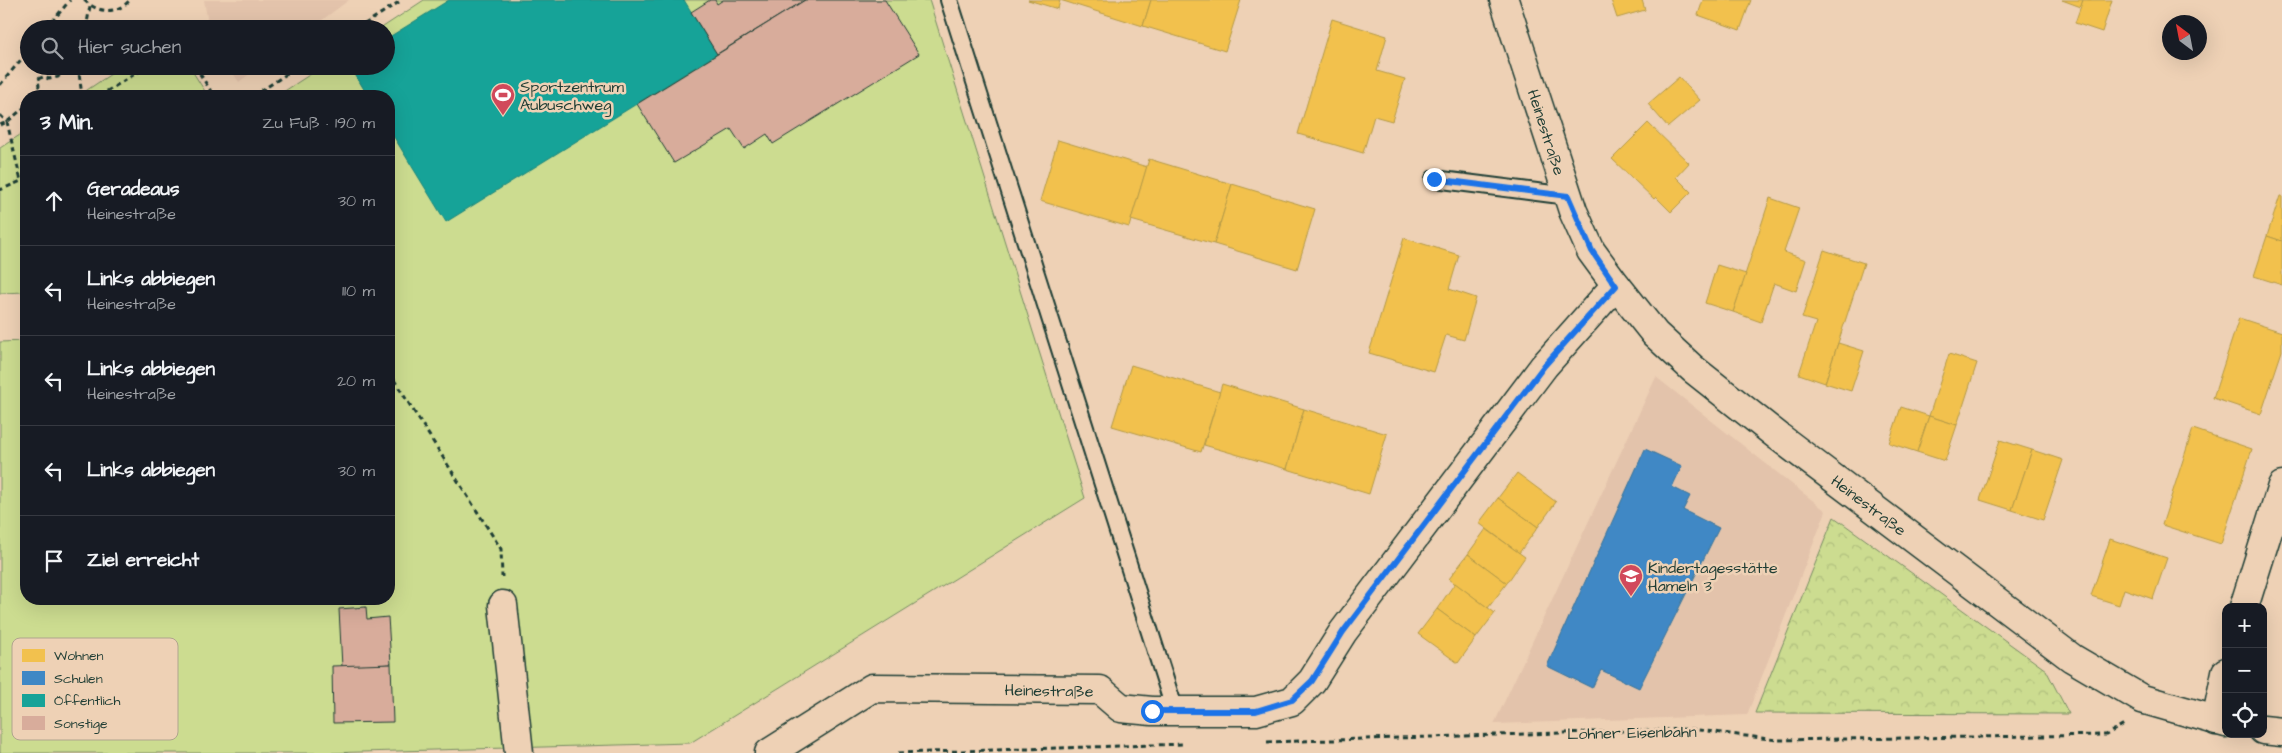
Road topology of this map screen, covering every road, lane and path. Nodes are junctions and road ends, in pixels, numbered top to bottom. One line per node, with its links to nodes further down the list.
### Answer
1 (70, 0): 8 (path)
2 (84, 0): 7 (path)
3 (130, 0): 7 (path)
4 (402, 0): 10 (path)
5 (949, 0): 39 (lane)
6 (1504, 0): 31 (street, Heinestraße)
7 (90, 6): 9 (path)
8 (53, 20)
9 (88, 20)
10 (372, 20)
11 (20, 61): 17 (path)
12 (60, 75): 18 (path)
13 (81, 75): 19 (path)
14 (133, 75): 20 (path)
15 (201, 75): 21 (path)
16 (285, 75): 22 (path)
17 (0, 85)
18 (37, 90)
19 (82, 90)
20 (109, 90)
21 (210, 90)
22 (262, 90)
23 (20, 111): 25 (path)
24 (0, 115): 25 (path)
25 (7, 122): 26 (path); 27 (path)
26 (0, 125)
27 (20, 178)
28 (1434, 179): 31 (lane)
29 (20, 182): 30 (path)
30 (0, 190)
31 (1568, 196): 32 (street, Heinestraße)
32 (1616, 286): 38 (street, Heinestraße); 39 (street, Heinestraße)
33 (395, 381): 36 (path)
34 (2282, 486): 35 (street)
35 (2245, 603)
36 (503, 604): 45 (street)
37 (2224, 693): 40 (street)
38 (2142, 699): 40 (street); 43 (path, Löhner Eisenbahn)
39 (1175, 711): 46 (street, Heinestraße)
40 (2221, 722)
41 (2267, 730): 42 (street)
42 (2282, 732)
43 (1265, 742)
44 (1195, 744): 47 (path)
45 (519, 753)
46 (769, 753)
47 (898, 753)

